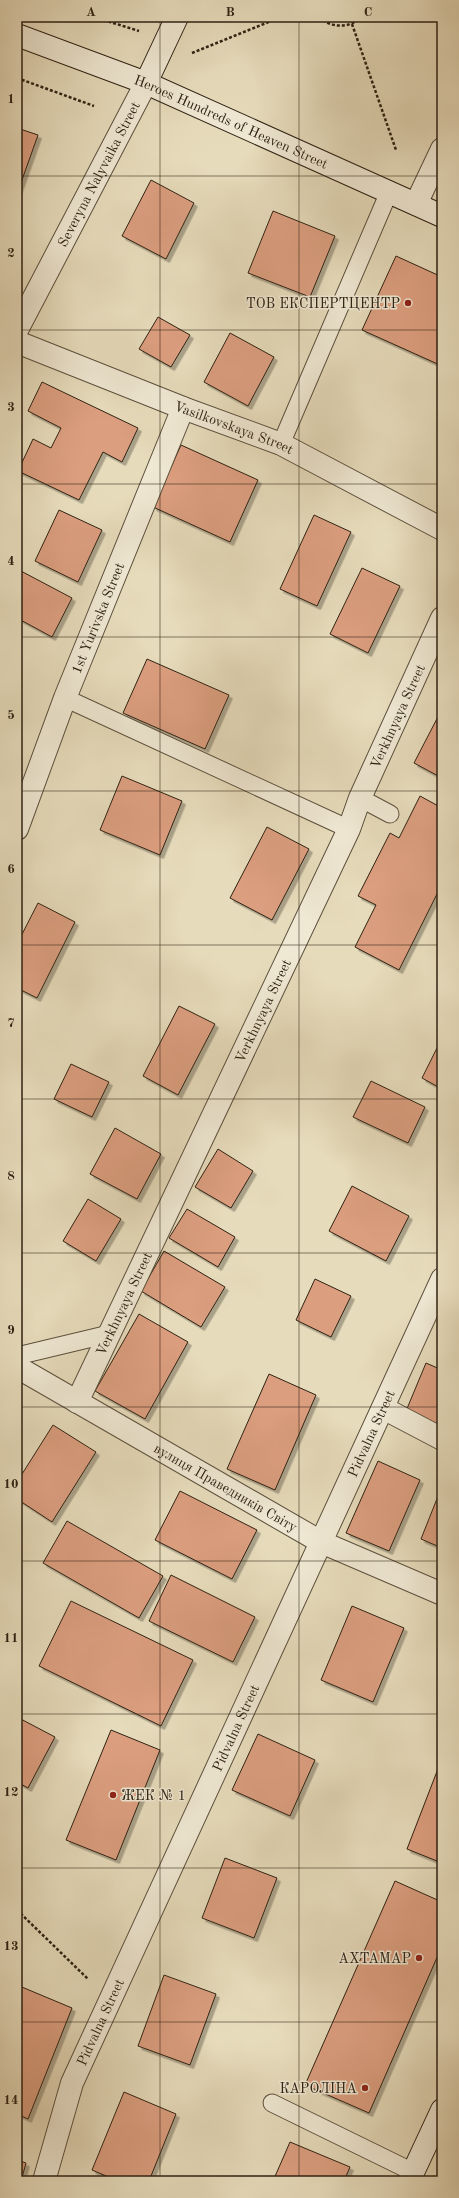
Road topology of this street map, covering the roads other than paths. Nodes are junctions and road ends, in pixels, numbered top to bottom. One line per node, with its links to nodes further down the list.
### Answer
1 (177, 17): 3 (street, Severyna Nalyvaika Street)
2 (17, 35): 3 (street, Heroes Hundreds of Heaven Street)
3 (146, 83): 5 (street, Heroes Hundreds of Heaven Street); 8 (street, Severyna Nalyvaika Street)
4 (442, 149): 6 (street)
5 (389, 192): 6 (street, Heroes Hundreds of Heaven Street); 12 (lane)
6 (416, 204): 7 (street, Heroes Hundreds of Heaven Street)
7 (442, 216)
8 (23, 304): 9 (street, Severyna Nalyvaika Street)
9 (17, 330)
10 (17, 342): 11 (street, Vasilkovskaya Street)
11 (183, 408): 12 (street, Vasilkovskaya Street); 15 (street, 1st Yurivska Street)
12 (280, 444): 13 (street, Vasilkovskaya Street)
13 (442, 529)
14 (442, 618): 16 (street, Verkhnyaya Street)
15 (64, 698): 18 (street, 1st Yurivska Street); 19 (lane)
16 (360, 798): 17 (lane); 19 (street, Verkhnyaya Street)
17 (390, 814)
18 (17, 829)
19 (349, 829): 21 (street, Verkhnyaya Street)
20 (442, 1279): 25 (street, Pidvalna Street)
21 (109, 1334): 22 (lane); 24 (street, Verkhnyaya Street)
22 (17, 1356)
23 (17, 1367): 24 (street, вулиця Праведників Світу)
24 (77, 1402): 27 (street, вулиця Праведників Світу)
25 (383, 1408): 26 (street); 27 (street, Pidvalna Street)
26 (442, 1439)
27 (321, 1542): 28 (street, вулиця Праведників Світу); 32 (street, Pidvalna Street)
28 (442, 1594)
29 (272, 2103): 31 (lane)
30 (442, 2110): 31 (street)
31 (411, 2177)
32 (44, 2181)

